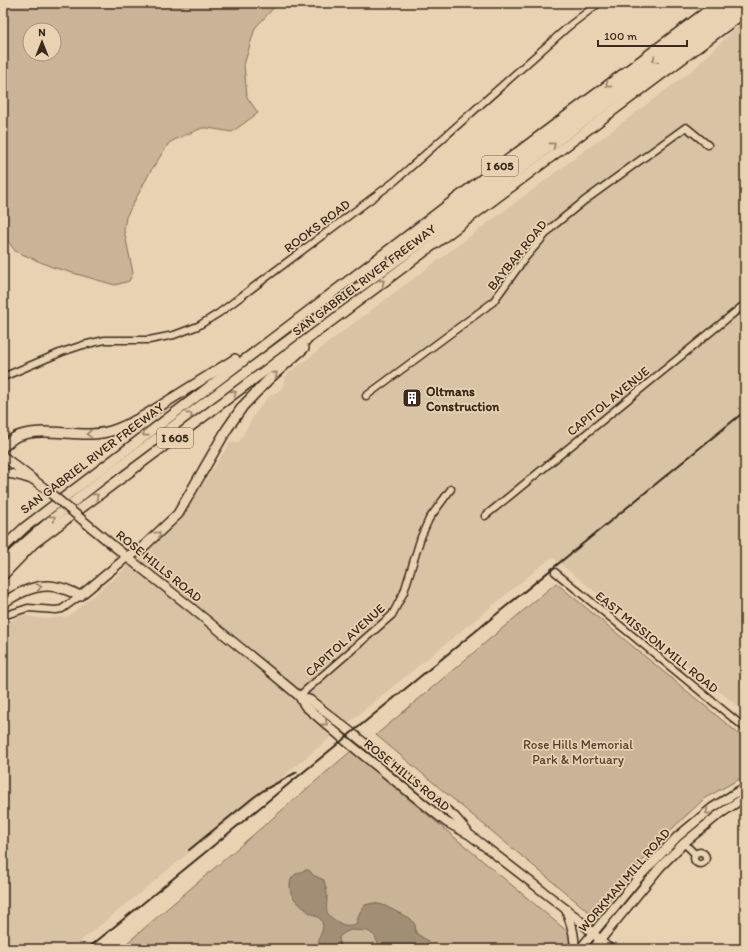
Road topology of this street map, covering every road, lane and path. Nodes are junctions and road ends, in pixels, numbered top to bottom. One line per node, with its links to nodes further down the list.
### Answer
1 (599, 3): 10 (street, ROOKS ROAD)
2 (718, 3): 9 (highway, SAN GABRIEL RIVER FREEWAY / I 605, one-way to 9)
3 (732, 3): 11 (highway, one-way to 11)
4 (745, 3): 21 (highway, one-way to 4)
5 (745, 12): 8 (highway, SAN GABRIEL RIVER FREEWAY / I 605, one-way to 5)
6 (708, 145): 12 (street, BAYBAR ROAD)
7 (745, 304): 18 (street, CAPITOL AVENUE)
8 (351, 306): 20 (highway, one-way to 8); 23 (highway, SAN GABRIEL RIVER FREEWAY / I 605, one-way to 8)
9 (283, 330): 11 (highway, SAN GABRIEL RIVER FREEWAY / I 605); 13 (highway, one-way to 13)
10 (3, 377)
11 (199, 394): 19 (highway, SAN GABRIEL RIVER FREEWAY / I 605, one-way to 19)
12 (366, 396)
13 (3, 447)
14 (3, 456): 16 (main road, ROSE HILLS ROAD)
15 (3, 474): 16 (main road)
16 (34, 480): 20 (main road, ROSE HILLS ROAD, bridge)
17 (451, 489): 27 (street, CAPITOL AVENUE)
18 (485, 516)
19 (3, 548)
20 (126, 557): 24 (main road); 27 (main road, ROSE HILLS ROAD)
21 (3, 563)
22 (555, 572): 28 (street, EAST MISSION MILL ROAD)
23 (3, 575)
24 (80, 596): 25 (highway, one-way to 24); 26 (street)
25 (3, 602)
26 (3, 617)
27 (298, 696): 35 (main road, ROSE HILLS ROAD)
28 (745, 728)
29 (745, 787): 31 (main road, WORKMAN MILL ROAD, one-way to 31)
30 (745, 797): 32 (main road, WORKMAN MILL ROAD)
31 (677, 836): 34 (main road); 36 (main road, WORKMAN MILL ROAD)
32 (684, 843): 33 (street); 34 (main road, WORKMAN MILL ROAD)
33 (693, 853)
34 (646, 883): 37 (main road, WORKMAN MILL ROAD)
35 (566, 910): 36 (main road, ROSE HILLS ROAD); 38 (main road)
36 (593, 933): 37 (main road, ROSE HILLS ROAD); 39 (main road, WORKMAN MILL ROAD)
37 (600, 940): 40 (main road, WORKMAN MILL ROAD); 41 (street)
38 (574, 949)
39 (580, 949)
40 (594, 949)
41 (612, 949)

